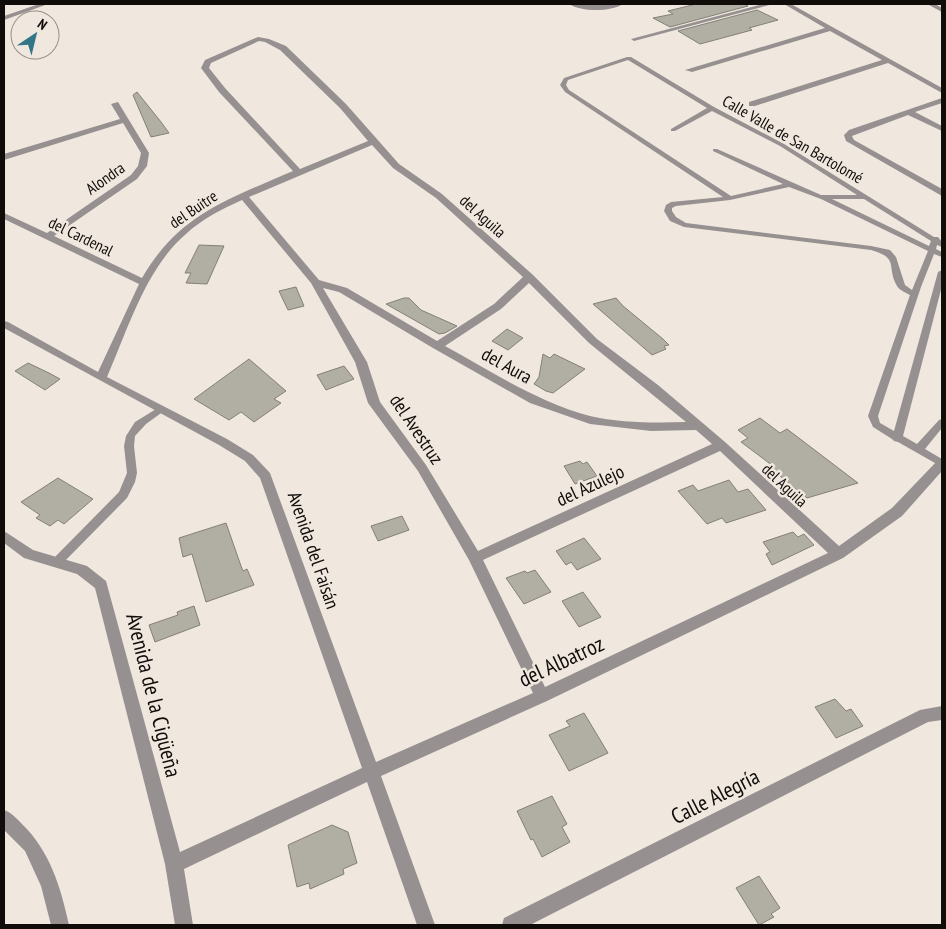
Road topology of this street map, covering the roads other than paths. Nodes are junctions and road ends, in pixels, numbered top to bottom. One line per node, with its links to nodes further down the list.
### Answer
1 (45, 4): 8 (street)
2 (572, 4): 3 (street)
3 (620, 4)
4 (770, 4): 10 (street)
5 (787, 4): 9 (street)
6 (930, 4): 7 (street)
7 (942, 10)
8 (4, 18)
9 (830, 29): 11 (street); 12 (street)
10 (634, 39)
11 (888, 61): 13 (street); 16 (street)
12 (689, 70)
13 (942, 91)
14 (942, 100): 18 (street)
15 (115, 104): 19 (street, Alondra)
16 (752, 104)
17 (712, 108): 21 (lane); 29 (lane, Calle Valle de San Bartolomé); 31 (lane, Calle Valle de San Bartolomé)
18 (908, 112): 20 (street); 27 (street)
19 (124, 120): 24 (street); 33 (street, Alondra)
20 (942, 129)
21 (673, 130)
22 (373, 142): 25 (street, del Buitre); 25 (street, del Aguila); 39 (street, del Aguila)
23 (715, 150): 26 (lane)
24 (4, 157)
25 (298, 172): 28 (street, del Buitre)
26 (790, 185): 30 (lane); 31 (lane)
27 (942, 193)
28 (243, 196): 40 (street, del Avestruz); 41 (street, del Buitre)
29 (866, 196): 30 (lane); 34 (lane, Calle Valle de San Bartolomé)
30 (820, 197): 36 (lane)
31 (730, 198): 42 (lane)
32 (4, 216): 33 (street, del Cardenal)
33 (48, 236): 41 (street, del Cardenal)
34 (935, 239): 35 (lane, Calle Valle de San Bartolomé); 36 (lane)
35 (942, 245)
36 (932, 250): 37 (lane); 42 (lane)
37 (942, 255)
38 (942, 272): 49 (lane)
39 (529, 277): 44 (street); 48 (street, del Aguila)
40 (315, 282): 44 (street, del Aura); 55 (street, del Avestruz)
41 (145, 283): 45 (street, del Buitre)
42 (915, 295): 49 (lane)
43 (4, 324): 45 (street, Avenida del Faisán)
44 (437, 346): 48 (street, del Aura)
45 (101, 378): 46 (street, Avenida del Faisán)
46 (161, 409): 56 (lane); 59 (street, Avenida del Faisán)
47 (942, 422): 51 (lane)
48 (698, 426): 50 (street, del Aguila)
49 (897, 439): 51 (lane)
50 (720, 446): 54 (street, del Aguila); 55 (street, del Azulejo)
51 (918, 450): 52 (lane)
52 (942, 464): 54 (street, del Albatroz)
53 (4, 536): 56 (street, Avenida de la Cigüeña)
54 (838, 554): 57 (street, del Albatroz)
55 (475, 558): 57 (street, del Avestruz)
56 (56, 563): 61 (street, Avenida de la Cigüeña)
57 (542, 696): 59 (street, del Albatroz)
58 (942, 713): 65 (street, Calle Alegría)
59 (371, 772): 61 (street, del Albatroz); 64 (street, Avenida del Faisán)
60 (4, 818): 62 (street)
61 (174, 864): 63 (street, Avenida de la Cigüeña)
62 (60, 925)
63 (184, 925)
64 (426, 925)
65 (511, 925)

